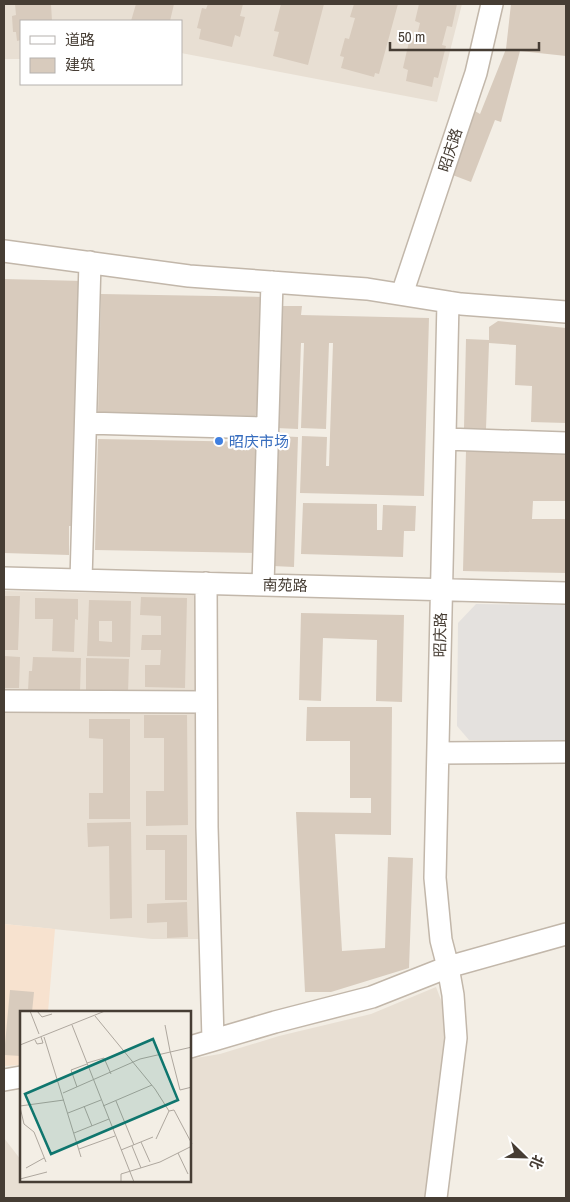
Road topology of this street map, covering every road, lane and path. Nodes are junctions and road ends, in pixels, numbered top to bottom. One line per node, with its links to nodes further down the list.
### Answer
1 (479, 4): 6 (street, 昭庆路)
2 (492, 4): 6 (street, 昭庆路)
3 (4, 251): 4 (street)
4 (90, 262): 5 (street); 9 (street)
5 (272, 282): 6 (street); 10 (street)
6 (396, 293): 7 (street)
7 (448, 302): 8 (street); 11 (street, 昭庆路)
8 (566, 312)
9 (86, 423): 10 (street); 14 (street)
10 (267, 428): 16 (street)
11 (445, 439): 12 (street); 17 (street, 昭庆路)
12 (566, 443)
13 (4, 578): 14 (street, 南苑路)
14 (81, 580): 15 (street, 南苑路)
15 (206, 583): 16 (street, 南苑路); 20 (street)
16 (263, 585): 17 (street, 南苑路)
17 (441, 589): 18 (street, 南苑路); 22 (street, 昭庆路)
18 (566, 593)
19 (4, 700): 20 (street)
20 (206, 702): 25 (street)
21 (566, 752): 22 (street)
22 (438, 753): 24 (street, 昭庆路)
23 (566, 934): 24 (street)
24 (448, 967): 25 (street); 29 (street, 昭庆路)
25 (214, 1040): 26 (street)
26 (191, 1047)
27 (20, 1077): 28 (street)
28 (4, 1080)
29 (436, 1198)

